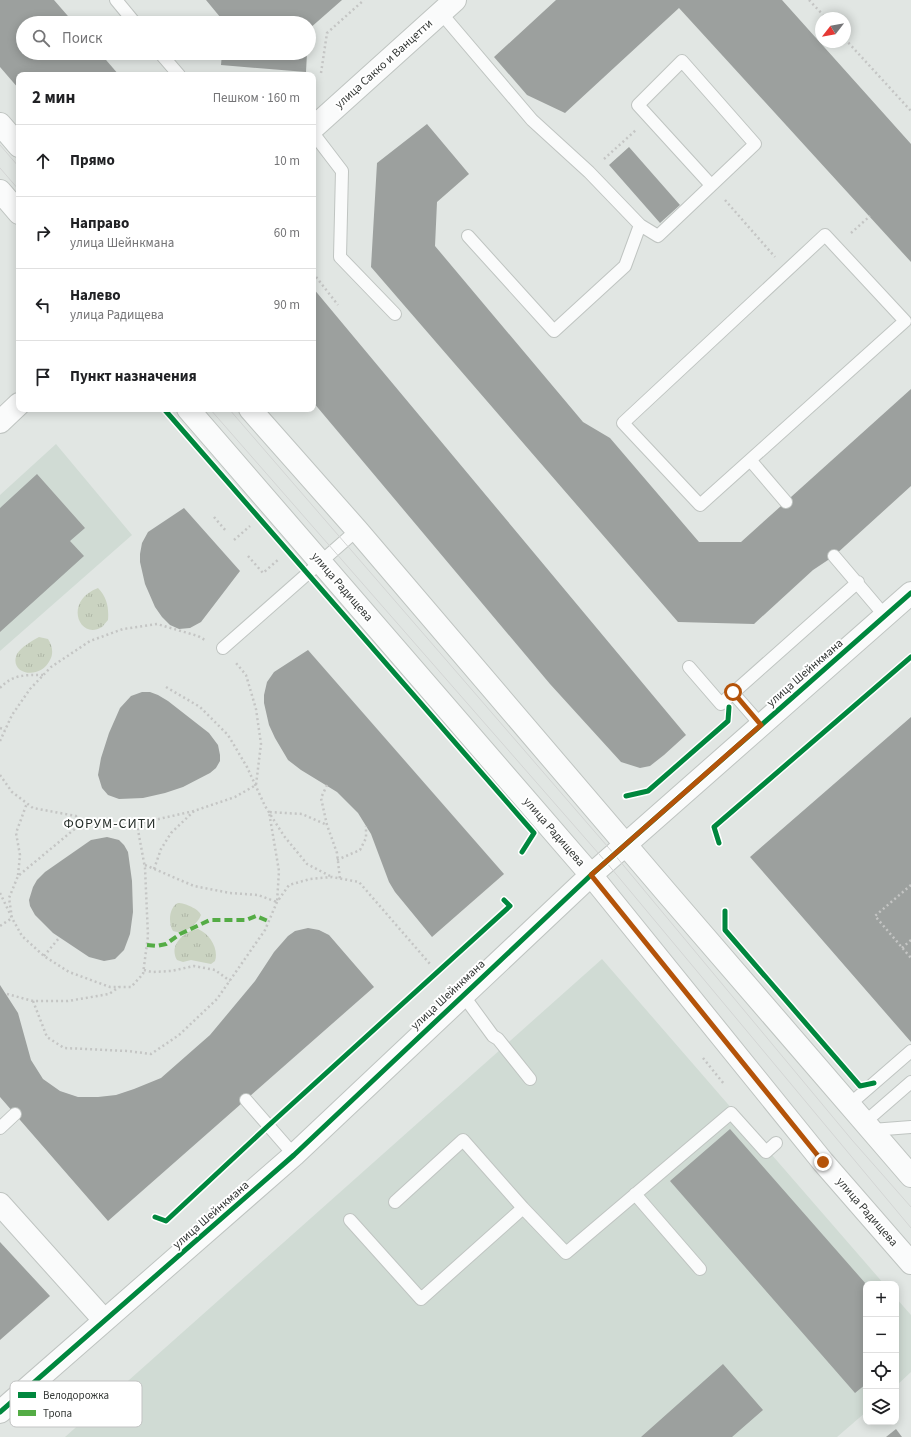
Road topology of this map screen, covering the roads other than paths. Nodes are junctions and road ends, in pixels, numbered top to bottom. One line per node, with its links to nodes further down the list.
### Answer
1 (116, 0): 3 (lane)
2 (448, 7): 7 (street, улица Сакко и Ванцетти); 13 (lane)
3 (129, 16)
4 (166, 60): 5 (lane)
5 (176, 72)
6 (0, 124): 9 (street)
7 (316, 125)
8 (316, 137): 15 (lane)
9 (16, 143)
10 (711, 185): 10 (lane); 13 (lane)
11 (0, 191): 12 (street)
12 (16, 210)
13 (640, 225): 14 (lane)
14 (468, 236)
15 (395, 314)
16 (16, 407): 19 (street)
17 (191, 412): 24 (street, улица Радищева)
18 (253, 412): 22 (street)
19 (0, 422)
20 (751, 460): 20 (lane); 21 (lane)
21 (786, 502)
22 (357, 530): 24 (lane); 32 (street)
23 (834, 556): 25 (lane)
24 (321, 562): 28 (lane); 33 (street, улица Радищева)
25 (858, 582): 27 (lane); 30 (lane)
26 (911, 593): 27 (street, улица Шейнкмана)
27 (885, 616): 31 (street, улица Шейнкмана)
28 (223, 648)
29 (689, 667): 30 (lane)
30 (733, 692): 31 (lane)
31 (761, 725): 32 (street, улица Шейнкмана)
32 (625, 844): 33 (street, улица Шейнкмана); 39 (street)
33 (591, 875): 34 (street, улица Шейнкмана); 52 (street, улица Радищева)
34 (462, 995): 36 (lane); 45 (street, улица Шейнкмана)
35 (911, 1051): 39 (lane)
36 (530, 1080)
37 (911, 1082): 41 (lane)
38 (246, 1100): 45 (lane)
39 (850, 1104): 41 (street)
40 (15, 1114): 43 (lane)
41 (869, 1126): 42 (lane); 46 (street)
42 (911, 1127)
43 (0, 1128)
44 (776, 1143): 47 (lane)
45 (294, 1155): 54 (street, улица Шейнкмана)
46 (911, 1176)
47 (635, 1194): 50 (lane); 53 (lane)
48 (395, 1202): 50 (lane)
49 (0, 1204): 54 (street)
50 (523, 1208): 51 (lane)
51 (350, 1220)
52 (911, 1263)
53 (700, 1269)
54 (104, 1320): 55 (street, улица Шейнкмана)
55 (35, 1381)
56 (10, 1403): 57 (street, улица Шейнкмана)
57 (0, 1412)

